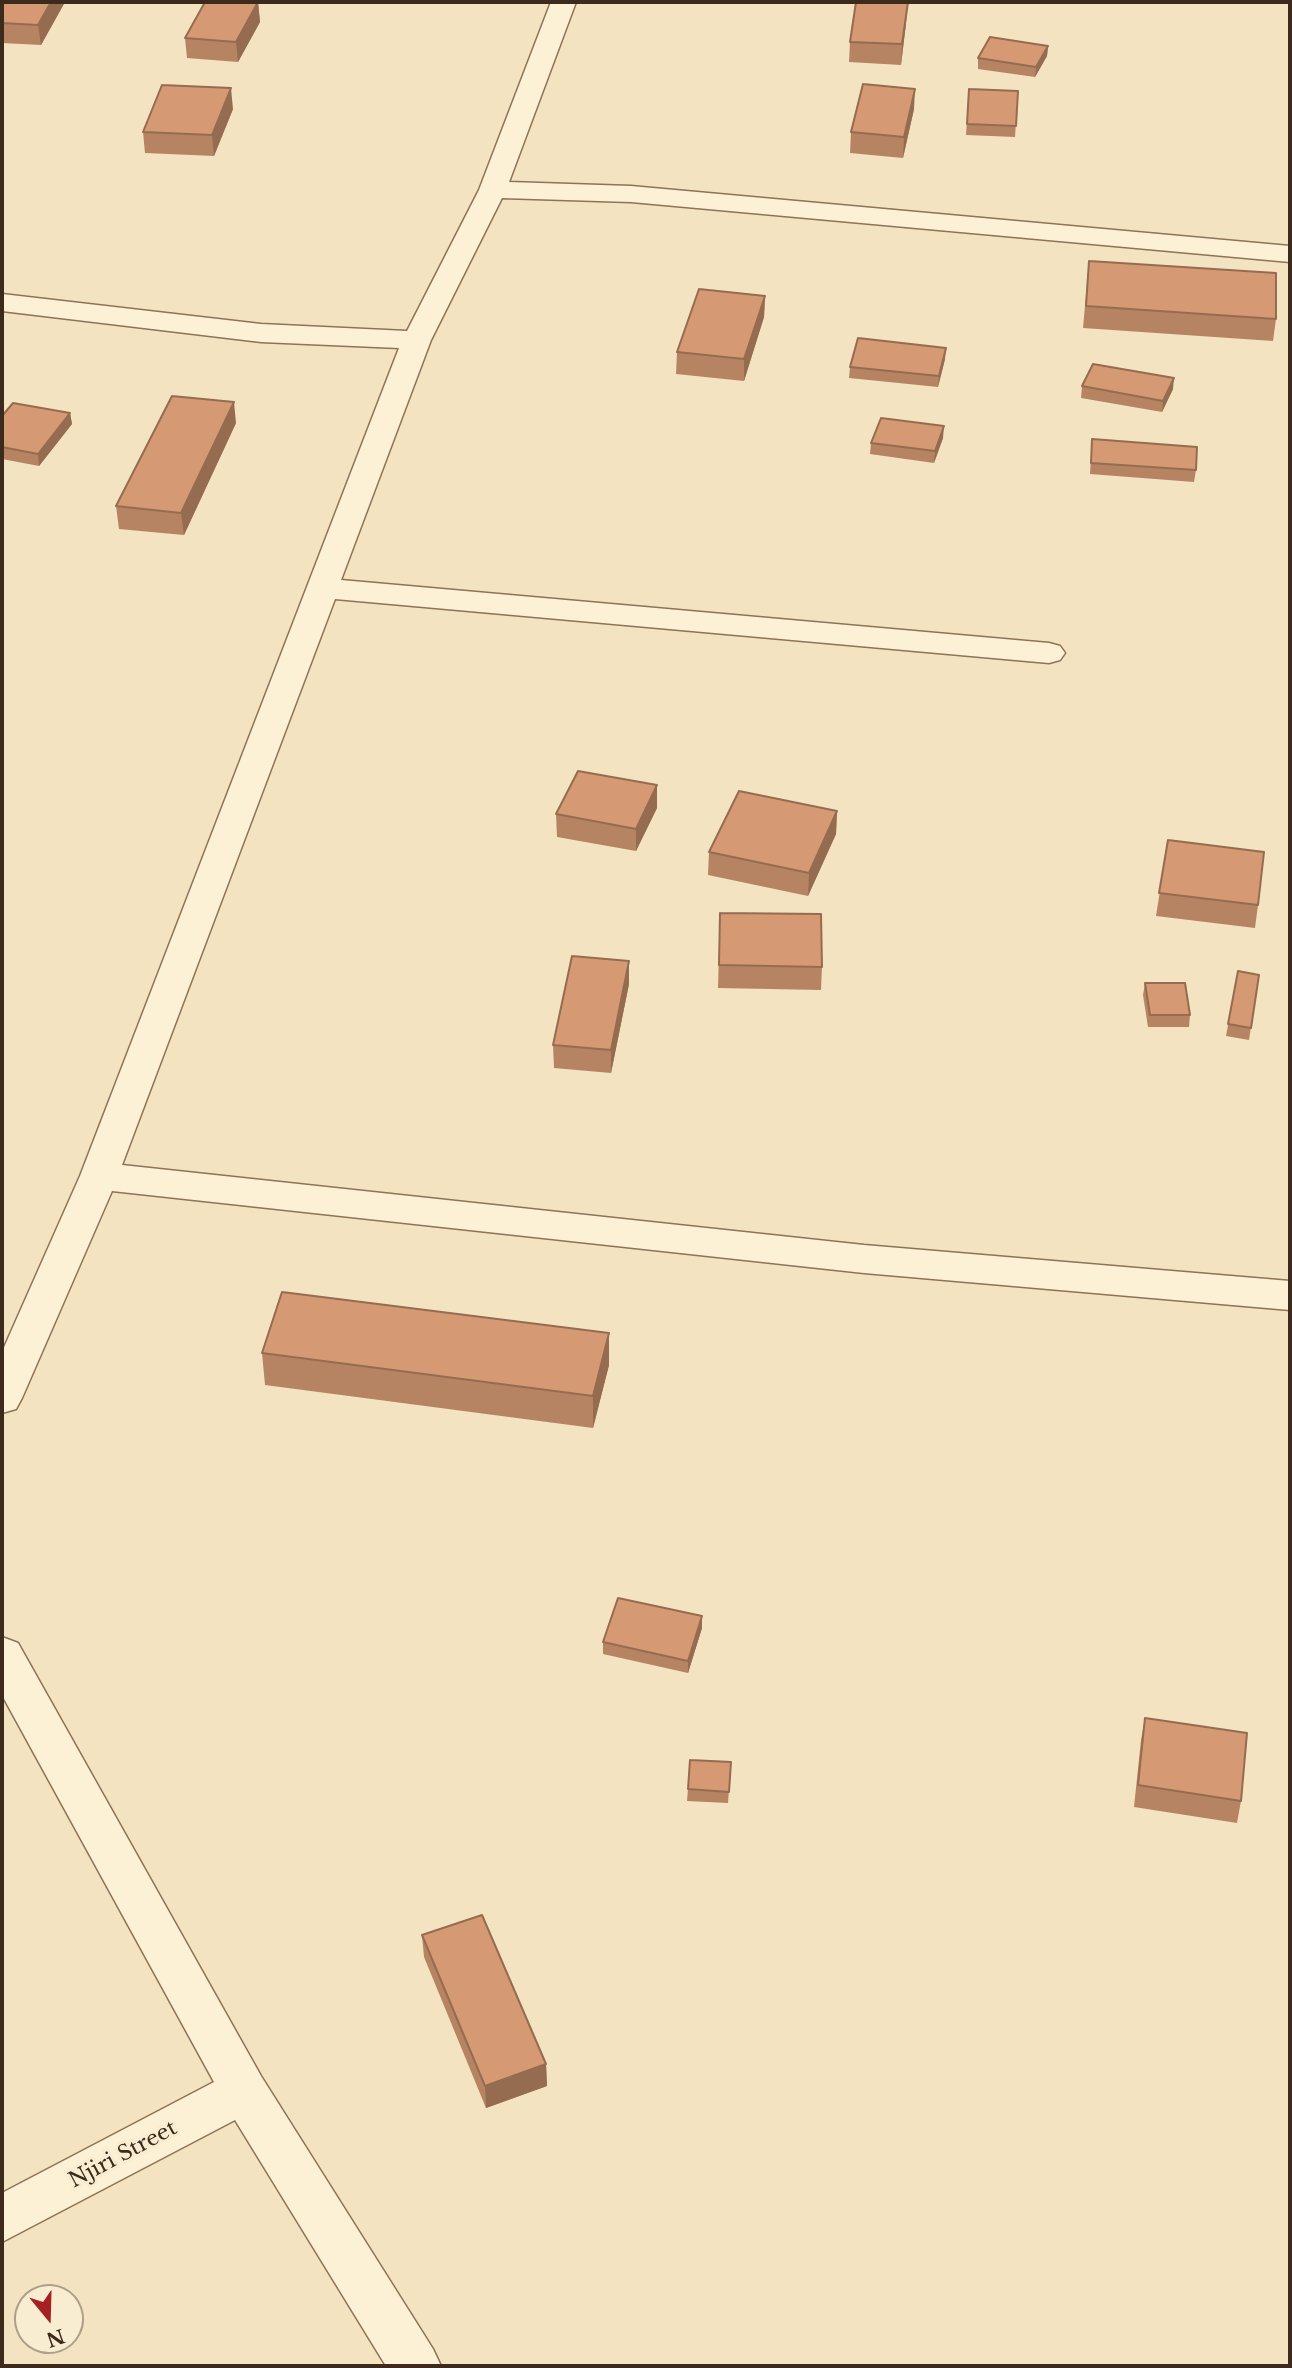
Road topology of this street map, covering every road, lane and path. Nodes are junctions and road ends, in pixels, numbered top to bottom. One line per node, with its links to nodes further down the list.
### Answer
1 (563, 2): 2 (street)
2 (493, 190): 3 (street); 5 (street)
3 (1290, 254)
4 (2, 302): 5 (street)
5 (417, 340): 6 (street)
6 (323, 588): 7 (street); 8 (street)
7 (1049, 653)
8 (99, 1176): 9 (street); 10 (street)
9 (1290, 1296)
10 (2, 1398)
11 (2, 1655): 12 (street)
12 (244, 2091): 13 (street, Njiri Street); 14 (street)
13 (2, 2219)
14 (415, 2366)

